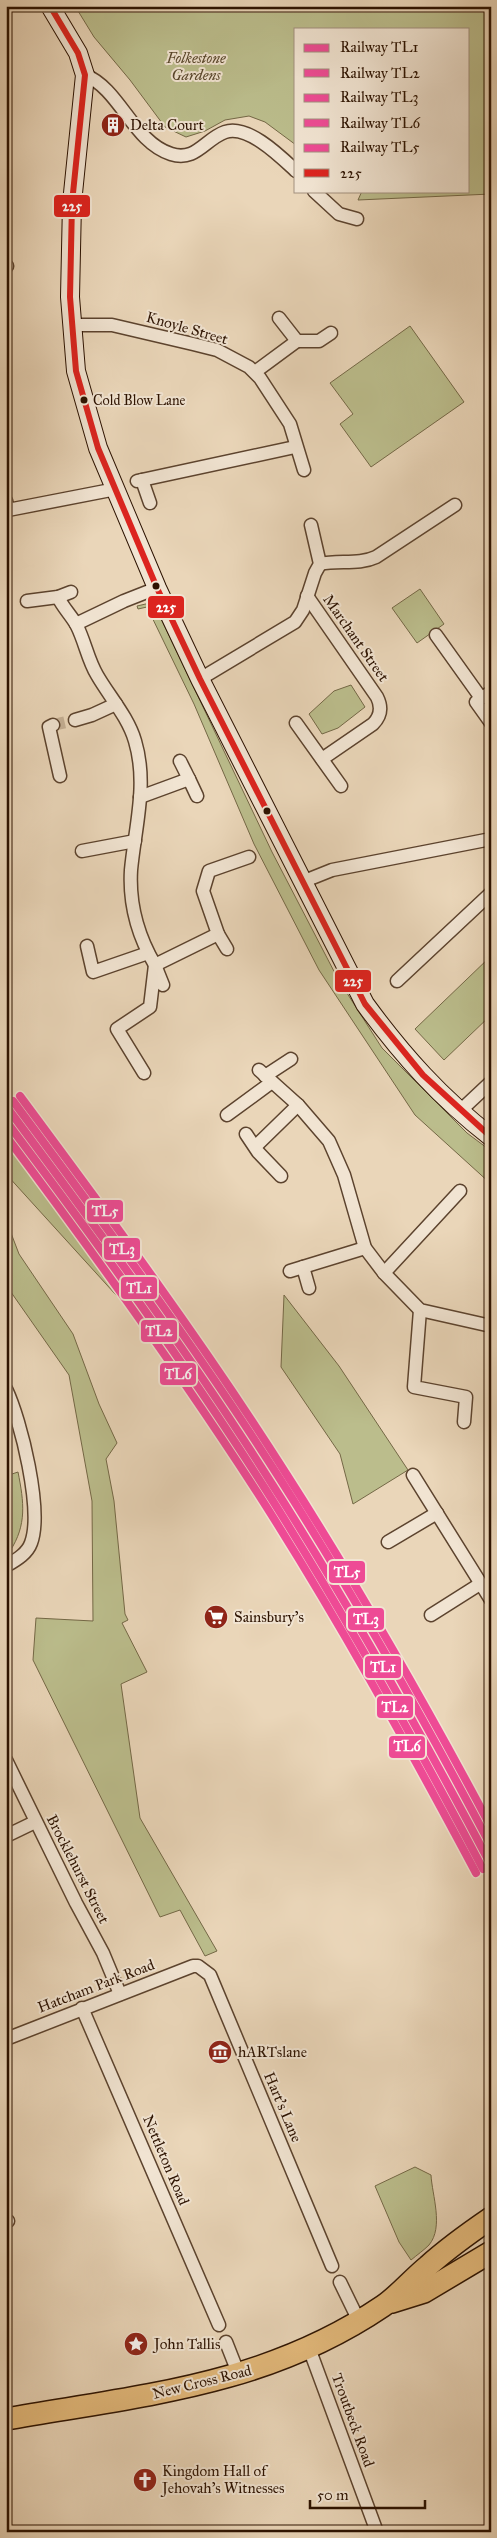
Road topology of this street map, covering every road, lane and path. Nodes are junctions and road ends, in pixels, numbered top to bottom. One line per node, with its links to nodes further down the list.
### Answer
1 (50, 6): 2 (main road)
2 (85, 75): 3 (street); 7 (main road)
3 (294, 169)
4 (315, 192): 5 (street)
5 (357, 219)
6 (278, 318): 9 (street)
7 (73, 325): 10 (street, Knoyle Street); 13 (main road)
8 (331, 333): 9 (street)
9 (297, 341): 10 (street)
10 (255, 372): 11 (street, Knoyle Street)
11 (295, 447): 12 (street, Knoyle Street); 14 (street)
12 (304, 470)
13 (116, 489): 15 (street); 19 (main road)
14 (150, 503)
15 (7, 505)
16 (455, 505): 18 (street)
17 (311, 525): 18 (street)
18 (320, 564): 21 (street)
19 (157, 588): 24 (street); 26 (main road)
20 (71, 592): 23 (street)
21 (307, 596): 26 (street); 33 (street, Marchant Street)
22 (27, 601): 23 (street)
23 (59, 601): 24 (street)
24 (76, 624): 28 (street)
25 (436, 635): 27 (street)
26 (200, 678): 44 (main road)
27 (486, 695): 31 (street)
28 (116, 704): 29 (street); 39 (street)
29 (75, 720)
30 (296, 723): 33 (street)
31 (491, 723)
32 (53, 725): 35 (street)
33 (322, 759): 37 (street)
34 (180, 761): 36 (street)
35 (60, 776)
36 (188, 779): 38 (street); 39 (street)
37 (341, 786)
38 (198, 796)
39 (140, 797): 41 (street)
40 (491, 839): 44 (street)
41 (135, 841): 42 (street); 49 (street)
42 (82, 852)
43 (249, 857): 46 (street)
44 (302, 882): 58 (main road)
45 (491, 893): 51 (street)
46 (218, 934): 48 (street); 50 (street)
47 (87, 946): 49 (street)
48 (227, 949)
49 (148, 953): 50 (street)
50 (155, 965): 52 (street); 54 (street)
51 (397, 981)
52 (163, 985)
53 (291, 1059): 55 (street)
54 (144, 1073)
55 (265, 1076): 57 (street); 59 (street)
56 (491, 1082): 58 (street)
57 (298, 1105): 62 (street); 65 (street)
58 (459, 1112): 61 (main road)
59 (227, 1115)
60 (246, 1134): 62 (street)
61 (491, 1138)
62 (256, 1146): 63 (street)
63 (280, 1176)
64 (460, 1191): 68 (street)
65 (365, 1248): 66 (street); 68 (street)
66 (303, 1267): 67 (street); 69 (street)
67 (290, 1270)
68 (384, 1273): 70 (street)
69 (308, 1288)
70 (420, 1310): 71 (street); 73 (street)
71 (491, 1326)
72 (6, 1389): 77 (street)
73 (464, 1422)
74 (413, 1475): 75 (street)
75 (437, 1513): 76 (street); 78 (street)
76 (388, 1542)
77 (6, 1566)
78 (480, 1584): 79 (street); 80 (street)
79 (491, 1600)
80 (431, 1615)
81 (6, 1760): 82 (street, Brocklehurst Street)
82 (35, 1822): 83 (street); 85 (street, Brocklehurst Street)
83 (6, 1836)
84 (198, 1966): 85 (street, Hatcham Park Road); 90 (street, Hart's Lane)
85 (120, 1994): 86 (street, Hatcham Park Road)
86 (82, 2008): 87 (street, Hatcham Park Road); 94 (street, Nettleton Road)
87 (6, 2039)
88 (491, 2218): 92 (highway, New Cross Road)
89 (491, 2252): 92 (highway, New Cross Road)
90 (332, 2266)
91 (340, 2282): 93 (street)
92 (384, 2305): 93 (highway, New Cross Road)
93 (359, 2321): 96 (highway, New Cross Road)
94 (219, 2325)
95 (226, 2342): 97 (street)
96 (309, 2348): 97 (highway, New Cross Road); 99 (street, Troutbeck Road)
97 (239, 2375): 98 (highway, New Cross Road)
98 (6, 2419)
99 (377, 2532)

